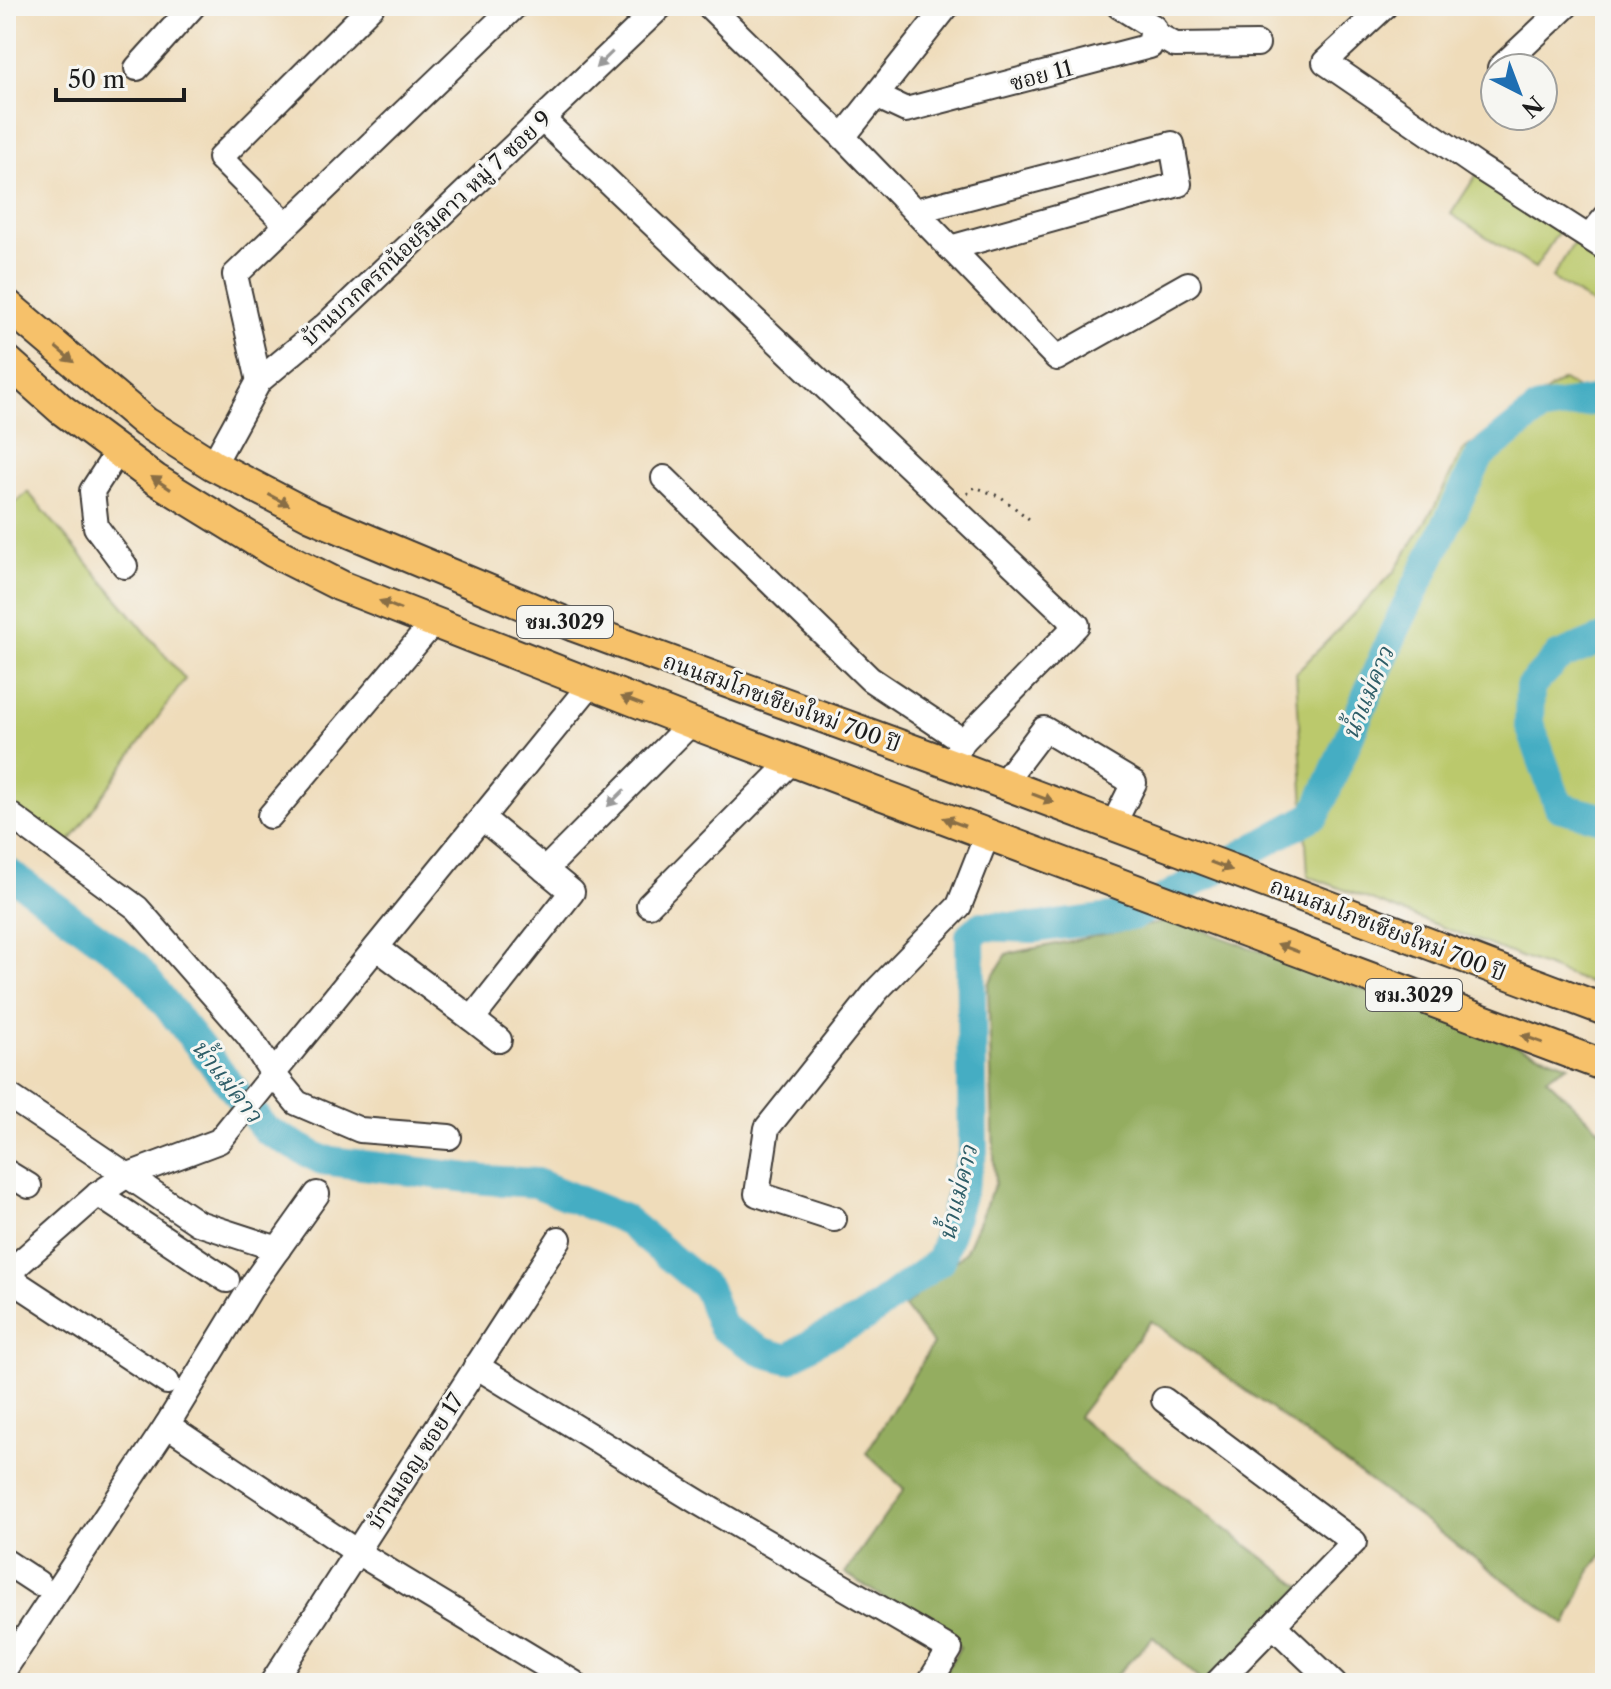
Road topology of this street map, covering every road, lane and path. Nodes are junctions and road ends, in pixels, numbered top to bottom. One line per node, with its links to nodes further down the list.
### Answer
1 (193, 6): 13 (street)
2 (372, 6): 18 (street)
3 (515, 6): 18 (street)
4 (661, 6): 15 (street, บ้านบวกครกน้อยริมคาว หมู่ 7 ซอย 9, one-way to 15)
5 (709, 6): 16 (street)
6 (947, 6): 14 (street)
7 (1119, 6): 10 (street)
8 (1385, 6): 19 (street)
9 (1566, 6): 12 (street)
10 (1152, 32): 11 (street); 14 (street, ซอย 11)
11 (1257, 44)
12 (1517, 52)
13 (137, 68)
14 (876, 96): 16 (street)
15 (542, 119): 24 (street, บ้านบวกครกน้อยริมคาว หมู่ 7 ซอย 9); 28 (street)
16 (843, 137): 17 (street)
17 (915, 211): 20 (street); 20 (street)
18 (286, 224): 24 (street)
19 (1600, 235)
20 (950, 248): 21 (street)
21 (1188, 284)
22 (6, 304): 26 (main road, ถนนสมโภชเชียงใหม่ 700 ปี / ชม.3029, one-way to 26)
23 (6, 360): 25 (main road, ชม.3029)
24 (259, 381): 26 (street, บ้านบวกครกน้อยริมคาว หมู่ 7 ซอย 9)
25 (118, 451): 30 (street); 31 (main road, ชม.3029, one-way to 25)
26 (213, 465): 34 (main road, ถนนสมโภชเชียงใหม่ 700 ปี / ชม.3029, one-way to 34)
27 (664, 478): 34 (street)
28 (953, 508): 29 (path); 34 (street)
29 (1029, 519)
30 (125, 566)
31 (433, 623): 32 (main road, ชม.3029); 38 (street)
32 (590, 685): 33 (main road, ชม.3029, one-way to 32); 39 (street)
33 (691, 723): 35 (main road, ชม.3029); 42 (street, one-way to 42)
34 (957, 752): 36 (main road, ถนนสมโภชเชียงใหม่ 700 ปี / ชม.3029)
35 (793, 760): 41 (main road, ชม.3029, one-way to 35); 43 (street)
36 (1003, 783): 40 (main road, ถนนสมโภชเชียงใหม่ 700 ปี / ชม.3029, one-way to 40); 40 (street)
37 (6, 812): 49 (street)
38 (270, 816)
39 (482, 818): 42 (street); 44 (street)
40 (1113, 825): 45 (main road, ถนนสมโภชเชียงใหม่ 700 ปี / ชม.3029, one-way to 45)
41 (987, 835): 48 (main road, ชม.3029, one-way to 41); 57 (street)
42 (545, 870): 46 (street)
43 (649, 905)
44 (377, 948): 46 (street); 49 (street)
45 (1605, 1010)
46 (472, 1019): 47 (street)
47 (499, 1040)
48 (1605, 1066)
49 (269, 1080): 51 (street); 53 (street)
50 (6, 1094): 53 (street)
51 (449, 1137)
52 (6, 1172): 54 (street)
53 (126, 1176): 55 (street); 59 (street)
54 (29, 1186)
55 (98, 1194): 60 (street); 61 (street)
56 (317, 1194): 59 (street)
57 (834, 1219)
58 (559, 1239): 62 (street, บ้านมอญ ซอย 17)
59 (278, 1249): 65 (street)
60 (6, 1275): 63 (street)
61 (227, 1280)
62 (476, 1366): 66 (street, บ้านมอญ ซอย 17); 73 (street)
63 (167, 1382)
64 (1164, 1400): 69 (street)
65 (167, 1425): 66 (street); 70 (street)
66 (357, 1552): 71 (street, บ้านมอญ ซอย 17); 72 (street)
67 (6, 1562): 68 (street)
68 (38, 1583)
69 (1274, 1626): 74 (street); 75 (street)
70 (6, 1667)
71 (272, 1683)
72 (574, 1683)
73 (929, 1683)
74 (1217, 1683)
75 (1334, 1683)

